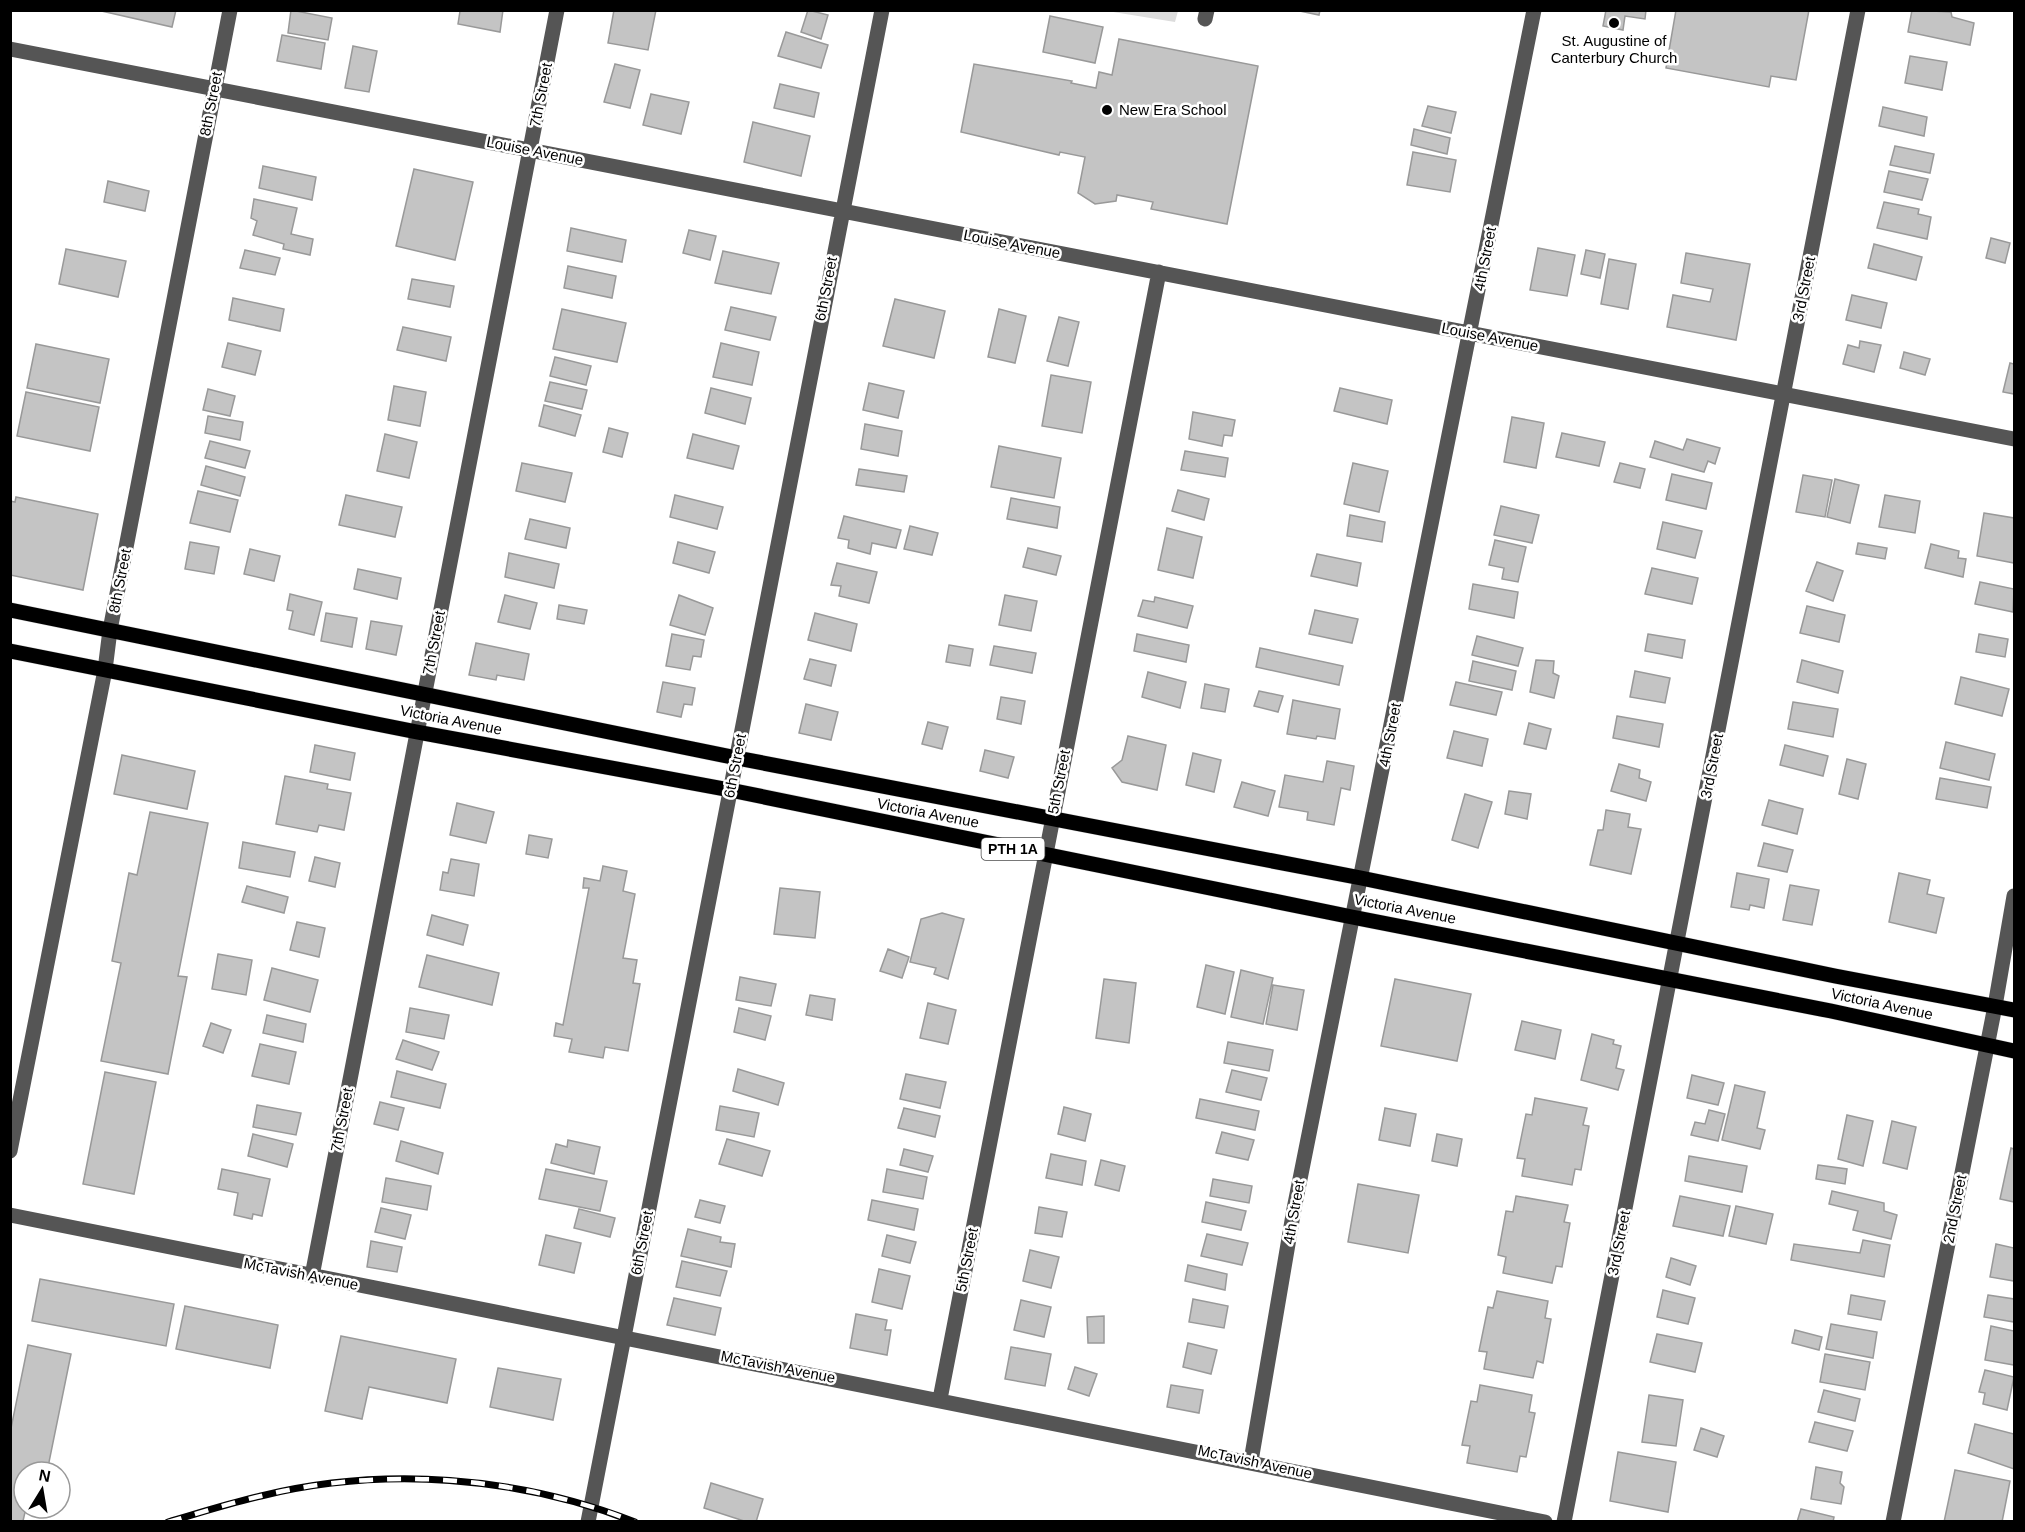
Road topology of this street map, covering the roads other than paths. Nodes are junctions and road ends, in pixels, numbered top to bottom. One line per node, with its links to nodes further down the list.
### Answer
1 (230, 10): 7 (street, 8th Street)
2 (557, 10): 8 (street, 7th Street)
3 (882, 10): 9 (street, 6th Street)
4 (1534, 10): 11 (street, 4th Street)
5 (1858, 10): 12 (street, 3rd Street)
6 (10, 49): 7 (street, Louise Avenue)
7 (214, 88): 8 (street, Louise Avenue); 15 (street, 8th Street)
8 (530, 150): 9 (street, Louise Avenue); 18 (street, 7th Street)
9 (841, 211): 10 (street, Louise Avenue); 20 (street, 6th Street)
10 (1159, 272): 11 (street, Louise Avenue); 22 (street, 5th Street)
11 (1471, 333): 12 (street, Louise Avenue); 24 (street, 4th Street)
12 (1784, 394): 13 (street, Louise Avenue); 27 (street, 3rd Street)
13 (2014, 439)
14 (10, 610): 15 (main road, Victoria Avenue / PTH 1A)
15 (111, 630): 17 (street, 8th Street); 18 (main road, Victoria Avenue / PTH 1A)
16 (10, 651): 17 (main road, Victoria Avenue / PTH 1A)
17 (105, 670): 19 (main road, Victoria Avenue / PTH 1A); 33 (street, 8th Street)
18 (424, 694): 19 (street, 7th Street); 20 (main road, Victoria Avenue / PTH 1A)
19 (417, 732): 21 (main road, Victoria Avenue / PTH 1A); 35 (street, 7th Street)
20 (737, 758): 21 (street, 6th Street); 22 (main road, Victoria Avenue / PTH 1A)
21 (730, 790): 23 (main road, Victoria Avenue / PTH 1A); 36 (street, 6th Street)
22 (1051, 819): 23 (street, 5th Street); 24 (main road, Victoria Avenue / PTH 1A)
23 (1045, 855): 26 (main road, Victoria Avenue / PTH 1A); 37 (street, 5th Street)
24 (1361, 878): 26 (street, 4th Street); 27 (main road, Victoria Avenue / PTH 1A)
25 (2014, 897): 29 (street, 2nd Street)
26 (1352, 918): 28 (main road, Victoria Avenue / PTH 1A); 38 (street, 4th Street)
27 (1678, 941): 28 (street, 3rd Street); 29 (main road, Victoria Avenue / PTH 1A)
28 (1671, 979): 31 (main road, Victoria Avenue / PTH 1A); 41 (street, 3rd Street)
29 (1995, 1006): 30 (main road, Victoria Avenue / PTH 1A); 31 (street, 2nd Street)
30 (2014, 1010)
31 (1987, 1046): 32 (main road, Victoria Avenue / PTH 1A); 42 (street, 2nd Street)
32 (2014, 1051)
33 (10, 1151)
34 (10, 1215): 35 (street, McTavish Avenue)
35 (312, 1276): 36 (street, McTavish Avenue)
36 (624, 1339): 37 (street, McTavish Avenue); 39 (street, 6th Street)
37 (940, 1399): 38 (street, McTavish Avenue)
38 (1251, 1461): 40 (street, McTavish Avenue)
39 (588, 1521)
40 (1545, 1521)
41 (1564, 1521)
42 (1893, 1521)

